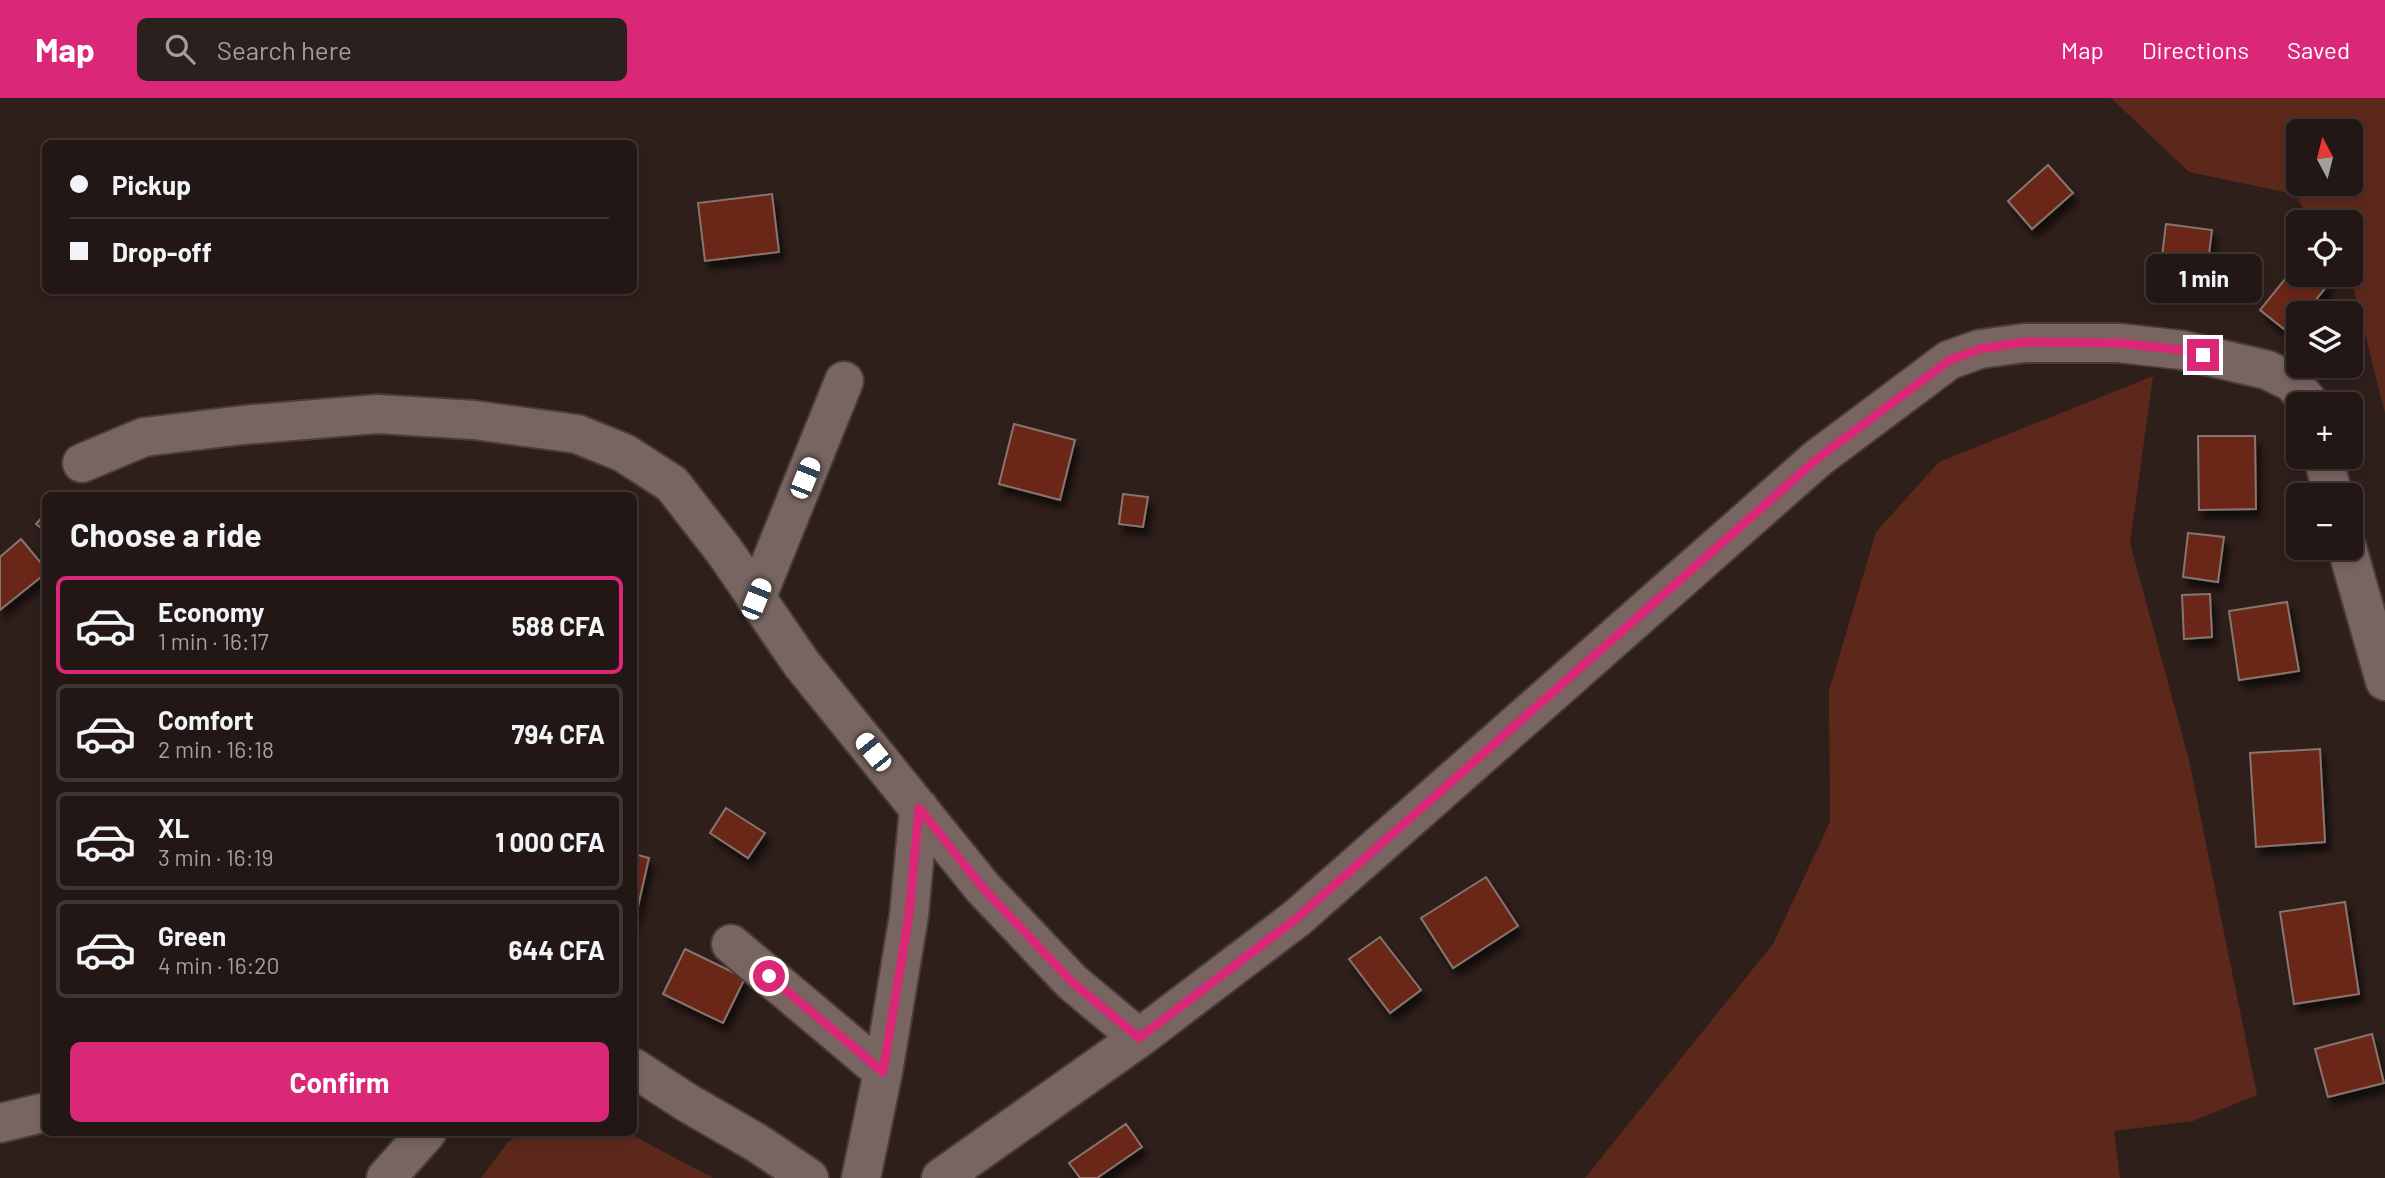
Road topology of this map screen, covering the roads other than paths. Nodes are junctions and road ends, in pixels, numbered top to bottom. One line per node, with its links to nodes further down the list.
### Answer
1 (844, 381): 5 (street)
2 (2300, 392): 9 (street)
3 (82, 463): 5 (street)
4 (2350, 560): 6 (street)
5 (756, 599): 7 (street)
6 (2385, 681)
7 (919, 808): 9 (street); 11 (street)
8 (731, 944): 11 (street)
9 (1139, 1038): 18 (street)
10 (637, 1070): 16 (street)
11 (883, 1072): 17 (street)
12 (42, 1113): 13 (street)
13 (0, 1123)
14 (423, 1136): 15 (street)
15 (386, 1178)
16 (809, 1178)
17 (861, 1178)
18 (941, 1178)

